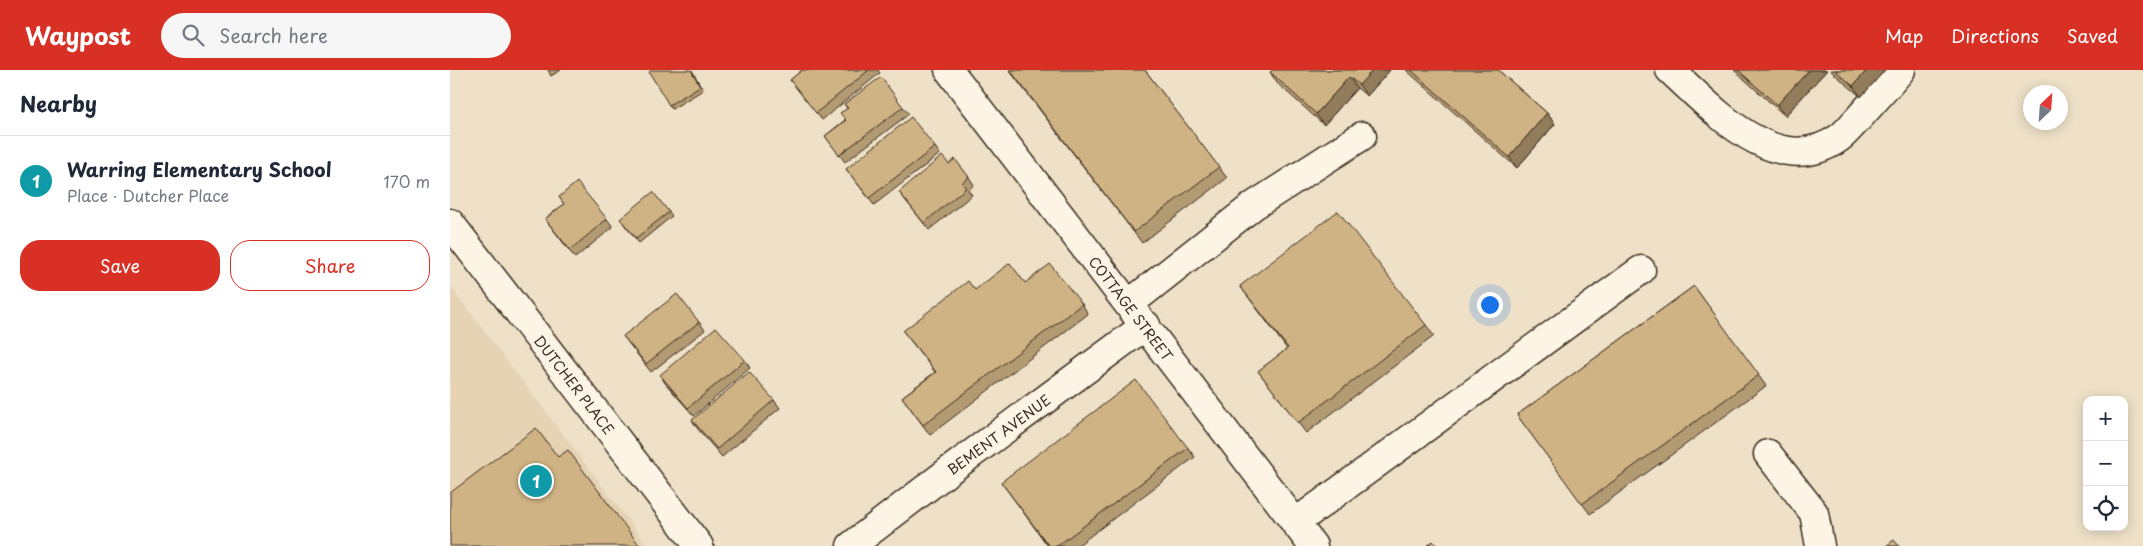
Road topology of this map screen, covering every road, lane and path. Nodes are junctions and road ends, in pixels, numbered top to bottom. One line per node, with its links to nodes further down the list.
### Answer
1 (949, 70): 7 (street, COTTAGE STREET)
2 (1670, 70): 3 (street)
3 (1901, 70)
4 (1362, 136): 7 (street)
5 (450, 223): 11 (street, DUTCHER PLACE)
6 (1641, 270): 10 (street)
7 (1129, 304): 8 (street, COTTAGE STREET)
8 (1146, 326): 10 (street, COTTAGE STREET); 12 (street, BEMENT AVENUE)
9 (1768, 454): 14 (street)
10 (1295, 523): 13 (street, COTTAGE STREET)
11 (699, 546)
12 (851, 546)
13 (1313, 546)
14 (1820, 546)

